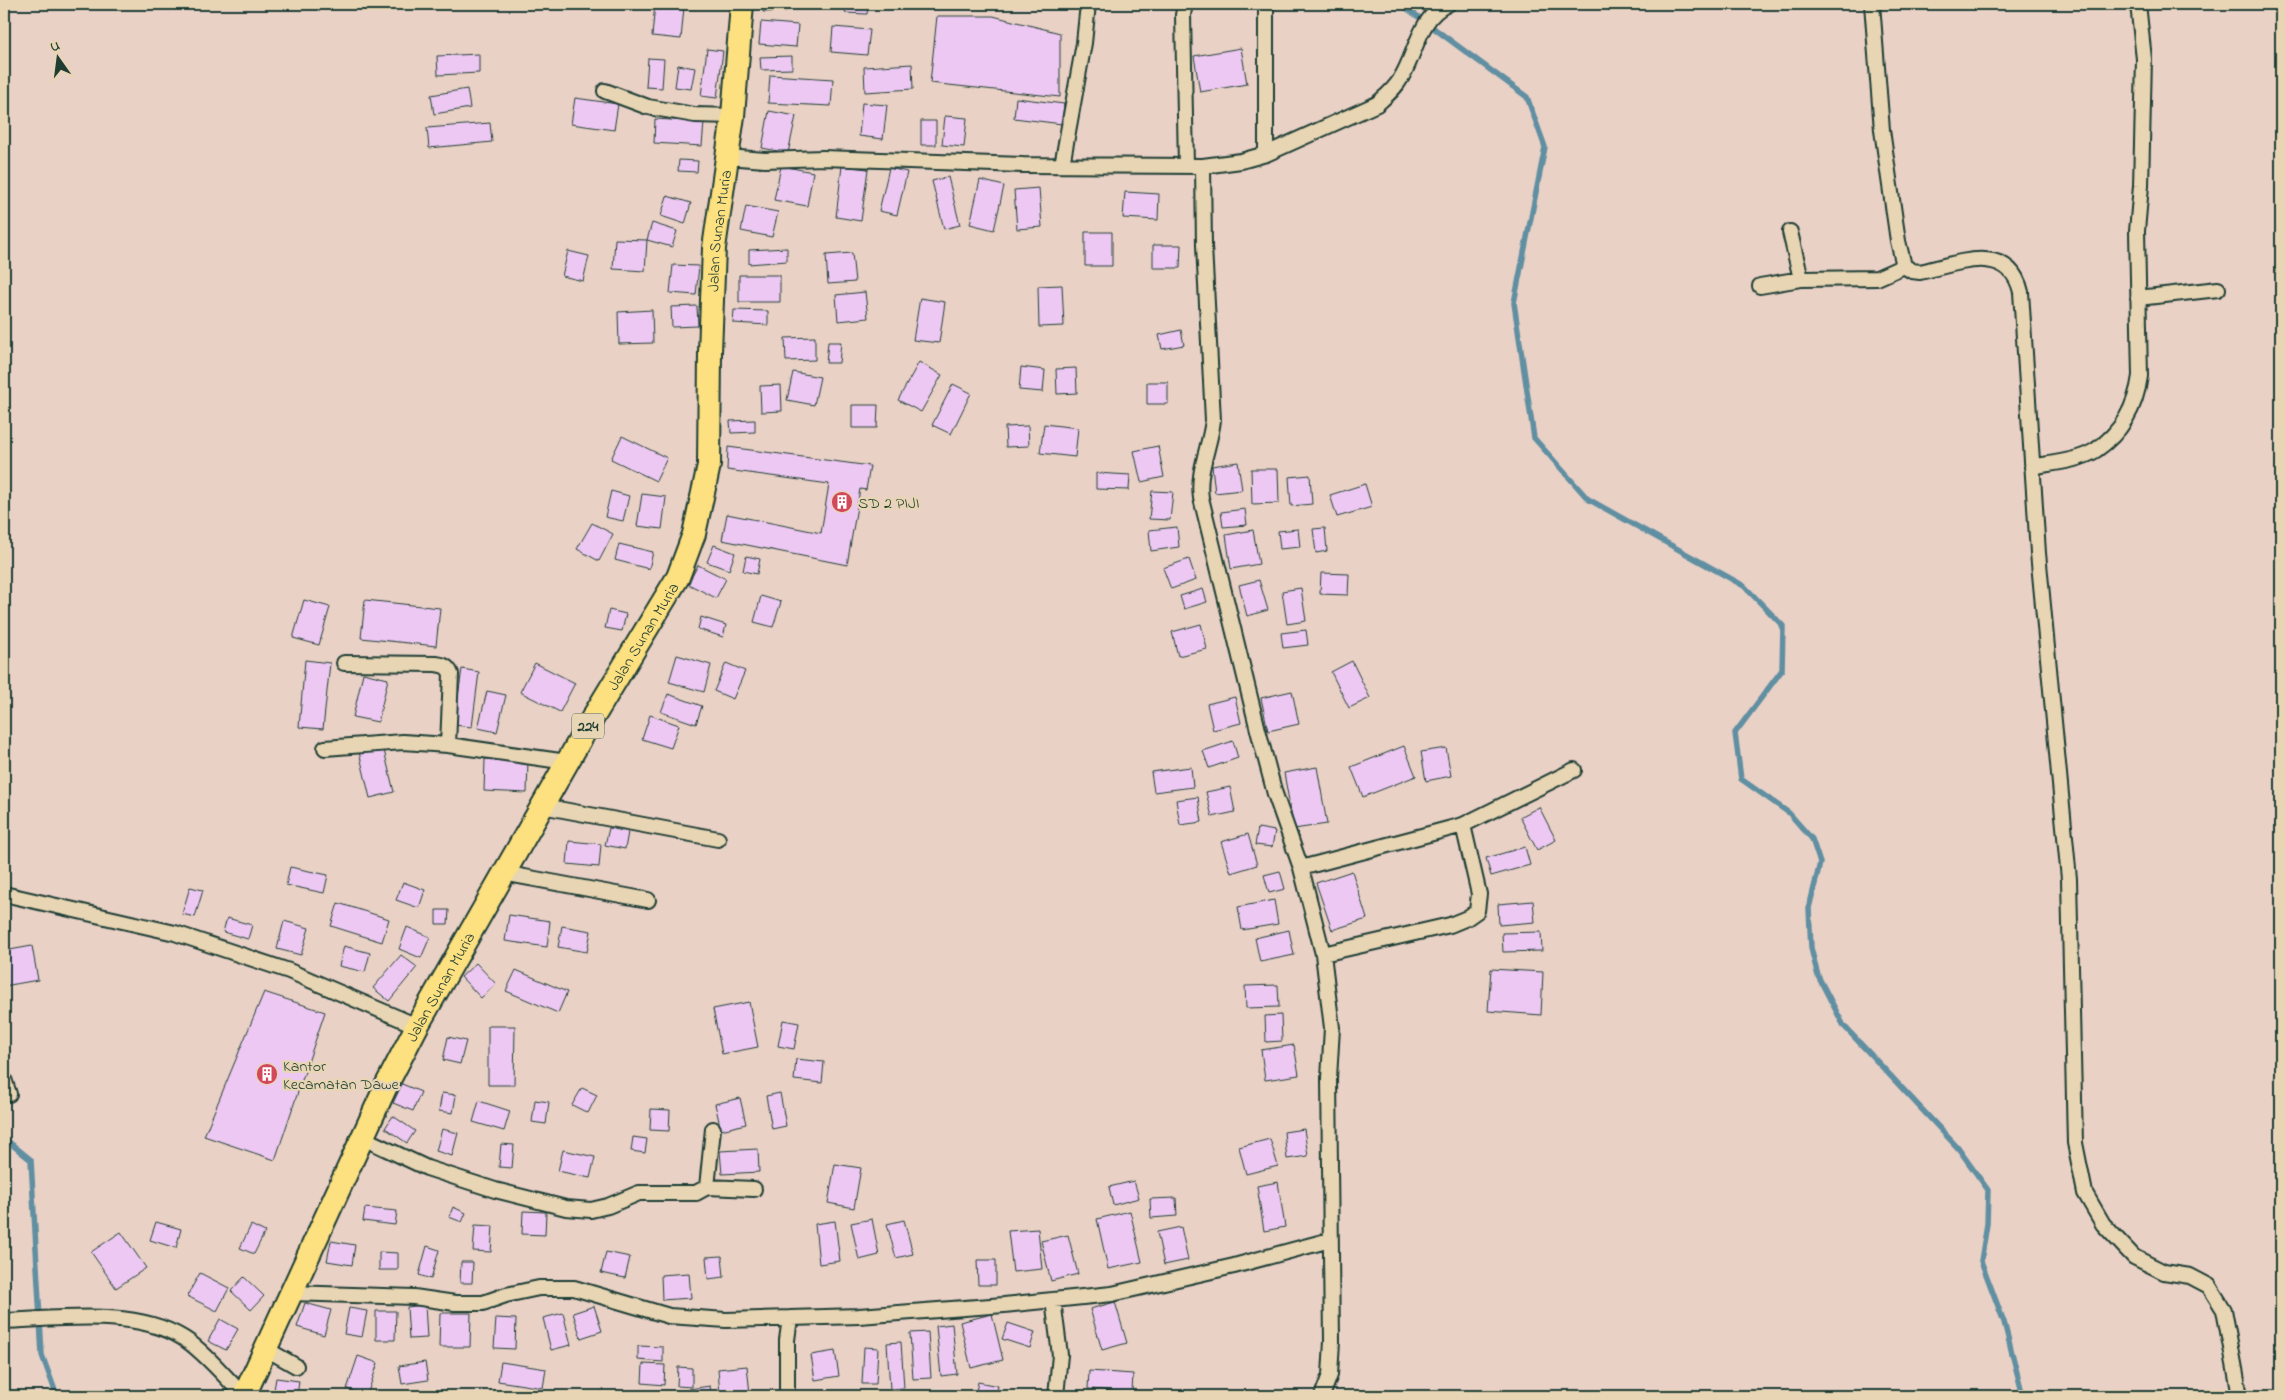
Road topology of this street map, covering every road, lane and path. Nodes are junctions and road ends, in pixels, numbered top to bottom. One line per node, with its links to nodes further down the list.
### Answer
1 (742, 4): 9 (main road, Jalan Sunan Muria / 224)
2 (1088, 4): 12 (street)
3 (1185, 4): 13 (street)
4 (1266, 4): 10 (street)
5 (1448, 4): 10 (street)
6 (1872, 4): 16 (street)
7 (2138, 4): 20 (street)
8 (605, 91): 9 (street)
9 (734, 116): 11 (main road, Jalan Sunan Muria / 224)
10 (1266, 154): 14 (street)
11 (727, 157): 12 (street); 25 (main road, Jalan Sunan Muria / 224)
12 (1062, 165): 13 (street)
13 (1186, 166): 14 (street)
14 (1203, 166): 30 (street)
15 (1790, 232): 17 (street)
16 (1904, 266): 17 (street); 21 (street)
17 (1801, 279): 18 (street)
18 (1760, 286)
19 (2218, 289): 20 (street)
20 (2138, 298): 21 (street)
21 (2032, 467): 53 (street)
22 (344, 663): 23 (street)
23 (448, 745): 24 (street); 25 (street)
24 (325, 748)
25 (567, 762): 27 (main road, Jalan Sunan Muria / 224)
26 (1574, 770): 28 (street)
27 (542, 806): 29 (street); 31 (main road, Jalan Sunan Muria / 224)
28 (1463, 825): 30 (street); 34 (street)
29 (718, 840)
30 (1301, 868): 34 (street)
31 (503, 872): 33 (street); 35 (main road, Jalan Sunan Muria / 224)
32 (4, 894): 35 (street)
33 (648, 900)
34 (1324, 954): 42 (street)
35 (417, 1026): 39 (main road, Jalan Sunan Muria / 224)
36 (4, 1078): 37 (street)
37 (9, 1094)
38 (713, 1129): 40 (street)
39 (363, 1138): 40 (street); 43 (main road, Jalan Sunan Muria / 224)
40 (707, 1187): 41 (street)
41 (754, 1189)
42 (1330, 1240): 44 (street); 52 (street)
43 (291, 1293): 45 (street); 47 (main road, Jalan Sunan Muria / 224)
44 (1053, 1300): 45 (street); 51 (street)
45 (790, 1318): 50 (street)
46 (4, 1320): 49 (street)
47 (266, 1349): 48 (street); 49 (main road, Jalan Sunan Muria / 224)
48 (296, 1366)
49 (244, 1396)
50 (787, 1396)
51 (1056, 1396)
52 (1322, 1396)
53 (2240, 1396)

